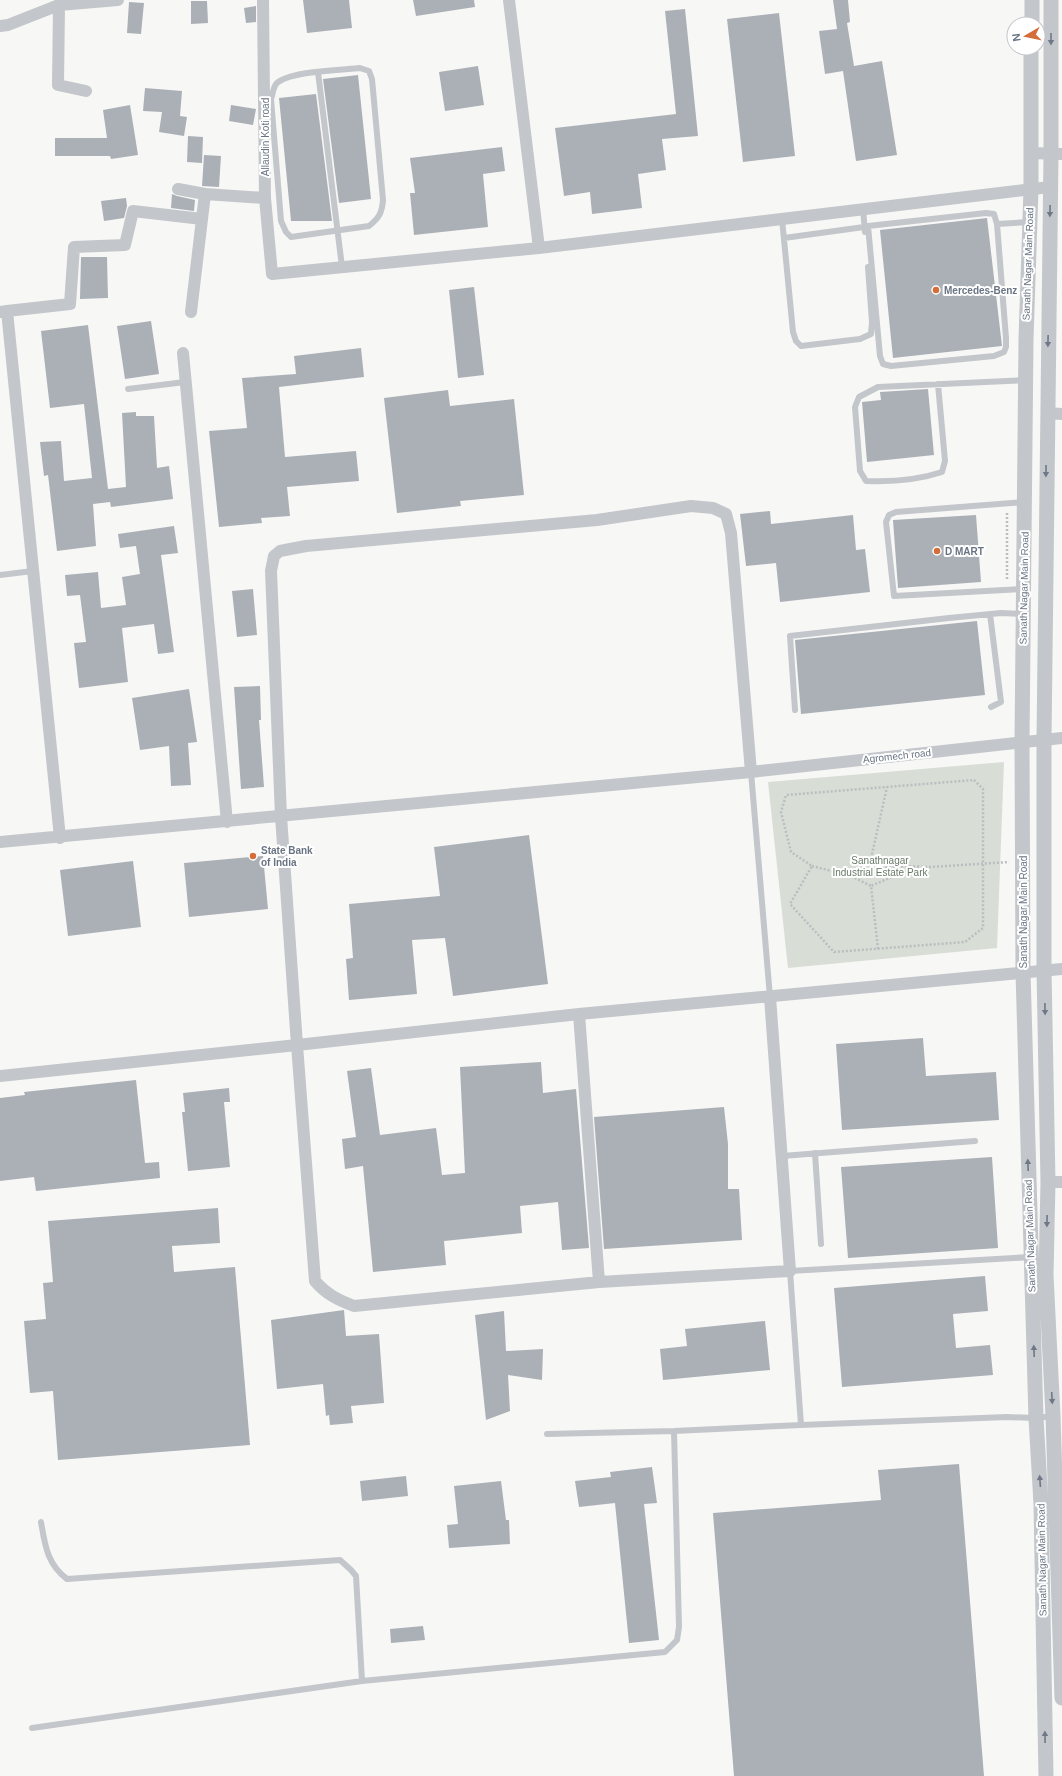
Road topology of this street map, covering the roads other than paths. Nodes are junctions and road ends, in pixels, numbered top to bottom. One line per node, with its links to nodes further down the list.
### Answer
1 (118, 0): 6 (street)
2 (263, 0): 18 (street, Allaudin Koti road)
3 (509, 0): 27 (street)
4 (1032, 0): 7 (street)
5 (1051, 0): 13 (street, Sanath Nagar Main Road, one-way to 13)
6 (59, 4): 8 (street); 11 (street)
7 (1032, 16)
8 (0, 26)
9 (1032, 56): 12 (street, Sanath Nagar Main Road)
10 (318, 72): 25 (lane); 25 (lane); 25 (lane)
11 (86, 91)
12 (1031, 153): 13 (street); 16 (street, Sanath Nagar Main Road)
13 (1057, 154): 14 (street, Sanath Nagar Main Road)
14 (1050, 187): 16 (street); 36 (street, Sanath Nagar Main Road, one-way to 36)
15 (178, 189): 17 (street)
16 (1031, 189): 19 (street); 22 (street, Sanath Nagar Main Road)
17 (205, 194): 18 (street); 20 (street)
18 (265, 198): 28 (street, Allaudin Koti road)
19 (864, 209): 21 (street); 24 (lane)
20 (202, 219): 29 (street); 30 (street)
21 (782, 219): 26 (lane); 27 (street)
22 (1030, 222): 23 (lane); 32 (street, Sanath Nagar Main Road)
23 (997, 224): 24 (lane); 24 (lane)
24 (866, 227): 26 (lane); 26 (lane)
25 (337, 230): 28 (lane)
26 (784, 238)
27 (539, 248): 28 (street)
28 (342, 267)
29 (3, 311): 38 (street)
30 (191, 312)
31 (183, 353): 33 (street)
32 (1026, 380): 34 (lane); 37 (street, Sanath Nagar Main Road)
33 (185, 382): 35 (lane); 50 (street)
34 (938, 384): 34 (lane)
35 (128, 389)
36 (1055, 414): 46 (street, Sanath Nagar Main Road, one-way to 46)
37 (1024, 502): 40 (street, Sanath Nagar Main Road); 40 (lane)
38 (33, 571): 39 (lane); 51 (street)
39 (0, 575)
40 (1024, 589): 42 (street, Sanath Nagar Main Road)
41 (990, 614): 42 (lane); 43 (lane); 44 (lane)
42 (1024, 614): 47 (street, Sanath Nagar Main Road)
43 (991, 707)
44 (795, 710)
45 (1062, 738): 46 (street, Agromech road)
46 (1044, 740): 47 (street, Agromech road); 54 (street, Sanath Nagar Main Road)
47 (1022, 742): 48 (street, Agromech road); 55 (street, Sanath Nagar Main Road)
48 (751, 772): 49 (street, Agromech road); 49 (street); 56 (lane)
49 (281, 816): 50 (street, Agromech road); 58 (street)
50 (227, 822): 51 (street, Agromech road)
51 (60, 838): 52 (street, Agromech road)
52 (0, 842)
53 (1062, 969): 54 (street)
54 (1044, 970): 55 (street); 63 (street, Sanath Nagar Main Road, one-way to 63)
55 (1023, 972): 56 (street); 65 (street, Sanath Nagar Main Road, one-way to 55)
56 (770, 997): 57 (street); 62 (street)
57 (579, 1014): 58 (street); 67 (street)
58 (296, 1045): 59 (street); 67 (street)
59 (0, 1076)
60 (974, 1141): 61 (lane)
61 (815, 1153): 62 (lane); 64 (lane)
62 (782, 1156): 66 (street)
63 (1055, 1182): 68 (street, Sanath Nagar Main Road, one-way to 68)
64 (821, 1244)
65 (1031, 1257): 66 (lane); 69 (street, Sanath Nagar Main Road, one-way to 65)
66 (790, 1271): 67 (street); 70 (lane)
67 (599, 1282)
68 (1058, 1416): 69 (lane); 74 (street, Sanath Nagar Main Road)
69 (1036, 1418): 70 (lane); 78 (street, Sanath Nagar Main Road, one-way to 69)
70 (801, 1425): 71 (lane)
71 (674, 1431): 72 (lane); 75 (lane)
72 (547, 1434)
73 (41, 1522): 75 (lane)
74 (1061, 1642): 76 (street, Sanath Nagar Main Road)
75 (362, 1681): 77 (lane)
76 (1062, 1698)
77 (32, 1728)
78 (1046, 1776)

